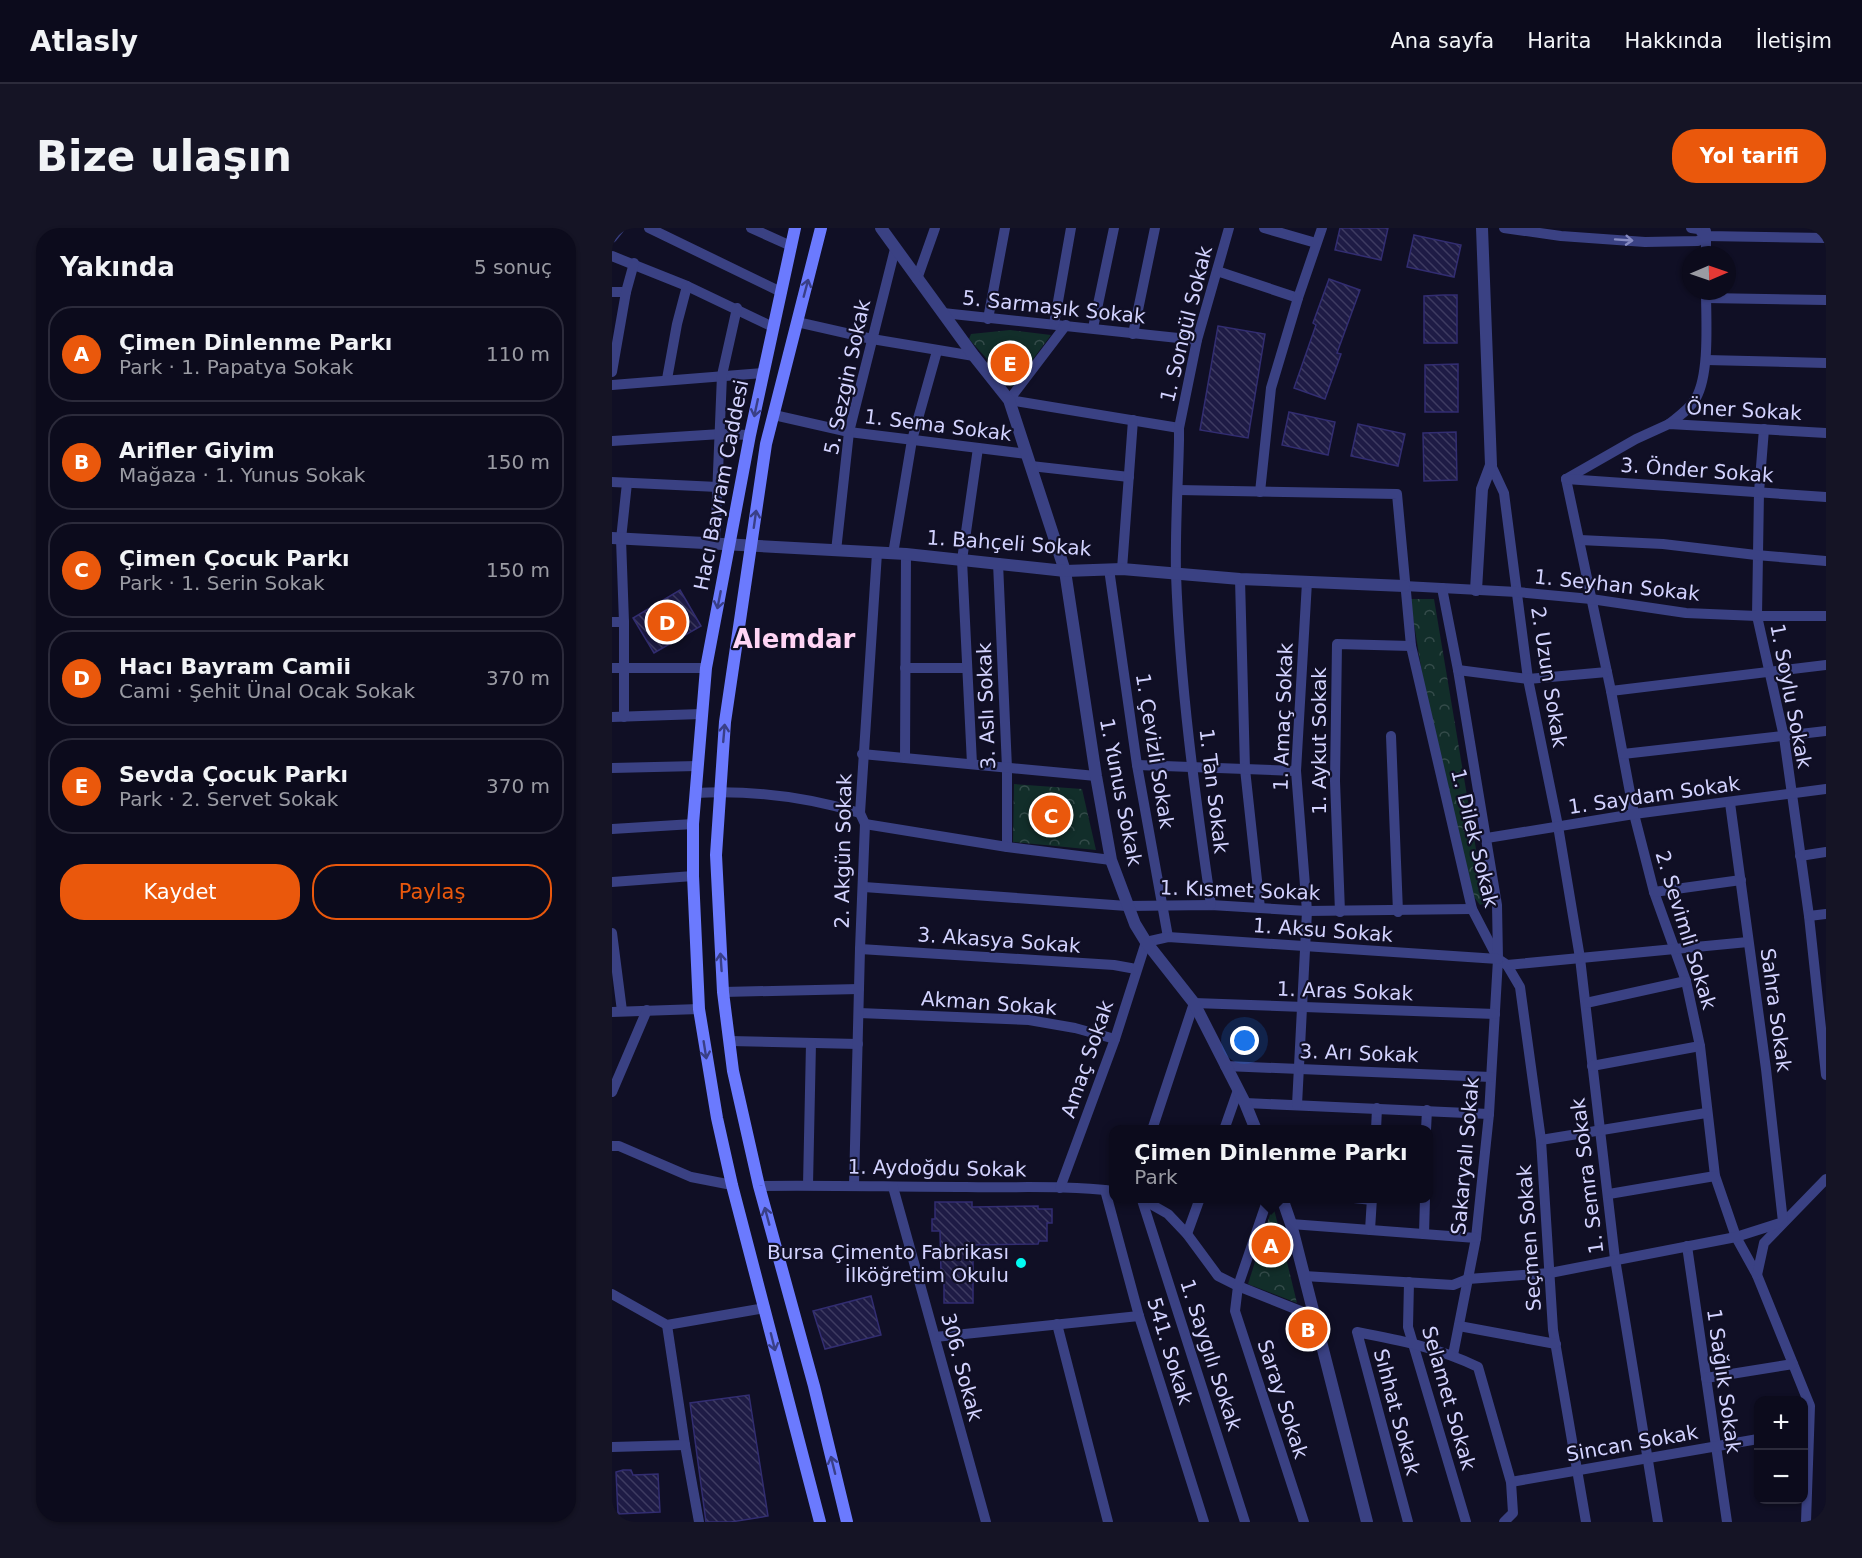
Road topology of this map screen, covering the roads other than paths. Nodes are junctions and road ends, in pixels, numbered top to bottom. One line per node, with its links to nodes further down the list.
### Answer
1 (620, 228): 19 (street)
2 (649, 228): 31 (street)
3 (751, 228): 22 (street)
4 (795, 228): 22 (main road, Hacı Bayram Caddesi)
5 (821, 228): 39 (main road, Hacı Bayram Caddesi, one-way to 5)
6 (881, 228): 23 (street)
7 (935, 228): 27 (street)
8 (1005, 228): 38 (street)
9 (1071, 228): 40 (street)
10 (1114, 228): 43 (street)
11 (1155, 228): 44 (street)
12 (1229, 228): 26 (street, 1. Songül Sokak)
13 (1264, 228): 21 (street)
14 (1322, 228): 21 (street)
15 (1482, 228): 70 (street)
16 (1504, 228): 18 (street, one-way to 18)
17 (1691, 228): 18 (street)
18 (1706, 232): 20 (street)
19 (612, 238)
20 (1826, 238)
21 (1316, 243): 33 (street)
22 (791, 246): 31 (main road, Hacı Bayram Caddesi)
23 (895, 249): 27 (street); 45 (street, 5. Sezgin Sokak)
24 (612, 256): 25 (street)
25 (634, 263): 28 (street); 30 (street)
26 (1217, 271): 33 (street); 46 (street, 1. Songül Sokak)
27 (917, 279): 37 (street)
28 (687, 286): 36 (street); 54 (street)
29 (612, 292): 30 (street)
30 (626, 292): 51 (street)
31 (781, 292): 42 (main road, Hacı Bayram Caddesi)
32 (1736, 296): 35 (street)
33 (1298, 298): 77 (street)
34 (1706, 300): 49 (street)
35 (1826, 300)
36 (737, 308): 42 (street); 53 (street)
37 (944, 313): 38 (street, 5. Sarmaşık Sokak); 48 (street)
38 (988, 319): 40 (street, 5. Sarmaşık Sokak)
39 (797, 322): 45 (street); 57 (main road, Hacı Bayram Caddesi)
40 (1054, 324): 41 (street, 5. Sarmaşık Sokak)
41 (1066, 325): 43 (street, 5. Sarmaşık Sokak); 56 (street)
42 (773, 327): 52 (main road, Hacı Bayram Caddesi)
43 (1092, 328): 44 (street, 5. Sarmaşık Sokak)
44 (1133, 334): 46 (street, 5. Sarmaşık Sokak)
45 (872, 339): 47 (street); 62 (street, 5. Sezgin Sokak)
46 (1197, 340): 60 (street, 1. Songül Sokak)
47 (938, 351): 48 (street); 66 (street)
48 (974, 356): 56 (street)
49 (1706, 360): 50 (street); 59 (street)
50 (1826, 363)
51 (612, 372)
52 (763, 373): 53 (street); 65 (main road, Hacı Bayram Caddesi, one-way to 65)
53 (722, 375): 54 (street); 64 (street)
54 (667, 379): 55 (street)
55 (612, 385)
56 (1009, 400): 58 (street); 69 (street, 1. Yunus Sokak)
57 (774, 415): 62 (street, 1. Sema Sokak); 84 (main road, Hacı Bayram Caddesi, one-way to 57)
58 (1133, 420): 60 (street); 71 (street, 1. Çevizli Sokak)
59 (1669, 424): 61 (street, Öner Sokak); 72 (street, Öner Sokak)
60 (1179, 428): 76 (street, 1. Songül Sokak)
61 (1764, 429): 63 (street, Öner Sokak); 78 (street, 1. Soylu Sokak)
62 (849, 432): 66 (street, 1. Sema Sokak); 85 (street, 5. Sezgin Sokak)
63 (1826, 433)
64 (721, 434): 65 (street); 67 (street); 75 (street)
65 (750, 435): 82 (main road, Hacı Bayram Caddesi)
66 (912, 440): 68 (street, 1. Sema Sokak); 87 (street)
67 (612, 441)
68 (978, 448): 69 (street, 1. Sema Sokak); 90 (street)
69 (1029, 460): 71 (street, 1. Sema Sokak); 94 (street, 1. Yunus Sokak)
70 (1491, 465): 100 (street); 101 (street, 2. Uzun Sokak)
71 (1128, 477): 93 (street, 1. Çevizli Sokak)
72 (1566, 479): 78 (street, 3. Önder Sokak); 81 (street, 2. Sevimli Sokak)
73 (612, 482): 74 (street)
74 (627, 483): 75 (street); 80 (street)
75 (718, 486): 83 (street)
76 (1178, 490): 77 (street); 95 (street, 1. Songül Sokak)
77 (1260, 492): 98 (street, 1. Dilek Sokak)
78 (1759, 492): 79 (street, 3. Önder Sokak); 89 (street, 1. Soylu Sokak)
79 (1826, 497)
80 (616, 539): 83 (street, 1. Bahçeli Sokak); 106 (street)
81 (1580, 540): 89 (street); 102 (street, 2. Sevimli Sokak)
82 (730, 544): 83 (street, 1. Bahçeli Sokak); 84 (street, 1. Bahçeli Sokak); 111 (main road, Hacı Bayram Caddesi, one-way to 111)
83 (715, 545)
84 (751, 545): 85 (street, 1. Bahçeli Sokak); 137 (main road, Hacı Bayram Caddesi, one-way to 84)
85 (836, 550): 86 (street, 1. Bahçeli Sokak)
86 (877, 553): 87 (street, 1. Bahçeli Sokak); 124 (street, 2. Akgün Sokak)
87 (892, 554): 88 (street, 1. Bahçeli Sokak)
88 (906, 554): 90 (street, 1. Bahçeli Sokak); 112 (street)
89 (1756, 555): 91 (street); 103 (street, 1. Soylu Sokak)
90 (962, 560): 92 (street, 1. Bahçeli Sokak); 113 (street)
91 (1826, 561)
92 (998, 563): 94 (street, 1. Bahçeli Sokak); 132 (street, 3. Aslı Sokak)
93 (1115, 569): 94 (street, 1. Bahçeli Sokak); 95 (street, 1. Bahçeli Sokak); 128 (street, 1. Çevizli Sokak)
94 (1065, 571): 135 (street, 1. Yunus Sokak)
95 (1176, 573): 96 (street, 1. Bahçeli Sokak); 130 (street, 1. Tan Sokak)
96 (1240, 579): 97 (street, 1. Bahçeli Sokak); 133 (street)
97 (1307, 582): 98 (street, 1. Bahçeli Sokak); 134 (street, 1. Amaç Sokak)
98 (1404, 586): 99 (street, 1. Seyhan Sokak); 107 (street, 1. Dilek Sokak)
99 (1442, 588): 100 (street, 1. Seyhan Sokak); 114 (street, 1. Dilek Sokak)
100 (1476, 591): 101 (street, 1. Seyhan Sokak)
101 (1517, 592): 102 (street, 1. Seyhan Sokak); 117 (street, 2. Uzun Sokak)
102 (1591, 599): 103 (street, 1. Seyhan Sokak); 115 (street, 2. Sevimli Sokak)
103 (1756, 616): 104 (street, 1. Seyhan Sokak); 116 (street, 1. Soylu Sokak)
104 (1826, 616)
105 (612, 622): 106 (street)
106 (624, 622): 110 (street)
107 (1411, 646): 161 (street, 1. Dilek Sokak); 163 (street, 1. Aykut Sokak)
108 (1826, 665): 116 (street)
109 (612, 668): 110 (street)
110 (624, 668): 111 (street); 120 (street)
111 (706, 668): 119 (main road, Hacı Bayram Caddesi)
112 (905, 668): 113 (street); 126 (street)
113 (967, 668): 127 (street)
114 (1458, 670): 117 (street); 147 (street, 1. Dilek Sokak)
115 (1607, 672): 117 (street); 118 (street, 2. Sevimli Sokak)
116 (1769, 672): 118 (street); 123 (street, 1. Soylu Sokak)
117 (1528, 679): 145 (street, 2. Uzun Sokak)
118 (1611, 691): 125 (street, 2. Sevimli Sokak)
119 (701, 714): 120 (street); 129 (main road, Hacı Bayram Caddesi)
120 (618, 717)
121 (1826, 731): 123 (street)
122 (1391, 736): 164 (street)
123 (1784, 737): 125 (street); 139 (street, 1. Soylu Sokak)
124 (862, 754): 126 (street); 141 (street, 2. Akgün Sokak)
125 (1623, 754): 142 (street, 2. Sevimli Sokak)
126 (905, 758): 127 (street)
127 (972, 765): 132 (street)
128 (1137, 765): 130 (street); 157 (street, 1. Çevizli Sokak)
129 (697, 766): 131 (street); 138 (main road, Hacı Bayram Caddesi)
130 (1191, 767): 133 (street); 158 (street, 1. Tan Sokak)
131 (612, 768)
132 (1007, 768): 135 (street); 148 (street, 3. Aslı Sokak)
133 (1245, 769): 134 (street); 160 (street)
134 (1296, 771): 162 (street, 1. Amaç Sokak)
135 (1096, 776): 151 (street, 1. Yunus Sokak)
136 (1826, 789): 139 (street, 1. Saydam Sokak)
137 (719, 791): 138 (street); 141 (street); 181 (main road, Hacı Bayram Caddesi, one-way to 137)
138 (695, 793): 143 (main road, Hacı Bayram Caddesi)
139 (1791, 794): 140 (street, 1. Saydam Sokak); 150 (street, 1. Soylu Sokak)
140 (1730, 803): 142 (street, 1. Saydam Sokak); 153 (street, Sahra Sokak)
141 (860, 813): 144 (street, 2. Akgün Sokak)
142 (1634, 814): 145 (street, 1. Saydam Sokak); 156 (street, 2. Sevimli Sokak)
143 (693, 824): 146 (street); 152 (main road, Hacı Bayram Caddesi)
144 (865, 824): 148 (street); 155 (street, 2. Akgün Sokak)
145 (1558, 826): 147 (street, 1. Saydam Sokak); 174 (street, 1. Semra Sokak)
146 (612, 829)
147 (1487, 838): 176 (street, 1. Dilek Sokak)
148 (1007, 848): 151 (street)
149 (1826, 852): 150 (street)
150 (1800, 856): 166 (street, 1. Soylu Sokak)
151 (1111, 860): 159 (street, 1. Yunus Sokak)
152 (693, 876): 154 (street); 185 (main road, Hacı Bayram Caddesi)
153 (1742, 880): 156 (street); 170 (street, Sahra Sokak)
154 (612, 882)
155 (864, 887): 159 (street, 1. Kısmet Sokak); 172 (street, 2. Akgün Sokak)
156 (1654, 892): 173 (street, 2. Sevimli Sokak)
157 (1164, 904): 158 (street, 1. Kısmet Sokak); 159 (street, 1. Kısmet Sokak); 168 (street, 1. Çevizli Sokak)
158 (1211, 905): 160 (street, 1. Kısmet Sokak)
159 (1127, 906): 169 (street, 1. Yunus Sokak)
160 (1260, 908): 162 (street, 1. Kısmet Sokak)
161 (1472, 909): 164 (street, 1. Kısmet Sokak); 176 (street, 1. Dilek Sokak)
162 (1307, 911): 163 (street, 1. Kısmet Sokak); 171 (street, 1. Amaç Sokak)
163 (1340, 912): 164 (street, 1. Kısmet Sokak)
164 (1398, 912)
165 (1826, 914): 166 (street)
166 (1809, 916): 178 (street, 1. Soylu Sokak)
167 (612, 933): 175 (street)
168 (1168, 937): 169 (street, 1. Aksu Sokak); 171 (street, 1. Aksu Sokak)
169 (1146, 942): 177 (street, Amaç Sokak); 182 (street, 1. Yunus Sokak)
170 (1748, 942): 173 (street, 1. Aksu Sokak); 235 (street, Sahra Sokak)
171 (1305, 947): 176 (street, 1. Aksu Sokak); 184 (street, 1. Amaç Sokak)
172 (860, 949): 177 (street, 3. Akasya Sokak); 180 (street, 2. Akgün Sokak)
173 (1675, 949): 174 (street, 1. Aksu Sokak); 179 (street, 2. Sevimli Sokak)
174 (1580, 958): 176 (street, 1. Aksu Sokak); 183 (street, 1. Semra Sokak)
175 (614, 960): 187 (street)
176 (1502, 962): 189 (street, Sakaryalı Sokak); 215 (street, Seçmen Sokak)
177 (1136, 969): 190 (street, Amaç Sokak)
178 (1820, 974): 191 (street, 1. Soylu Sokak)
179 (1686, 981): 183 (street); 195 (street, 2. Sevimli Sokak)
180 (858, 989): 181 (street); 188 (street, 2. Akgün Sokak)
181 (723, 992): 192 (main road, Hacı Bayram Caddesi)
182 (1194, 1003): 184 (street, 1. Aras Sokak); 196 (street, 1. Yunus Sokak); 209 (street)
183 (1586, 1003): 197 (street, 1. Semra Sokak)
184 (1302, 1007): 189 (street, 1. Aras Sokak); 198 (street, 1. Amaç Sokak)
185 (699, 1008): 186 (street); 219 (main road, Hacı Bayram Caddesi, one-way to 219)
186 (647, 1010): 187 (street); 202 (street)
187 (617, 1012)
188 (859, 1013): 190 (street, Akman Sokak); 194 (street, 2. Akgün Sokak)
189 (1495, 1014): 200 (street, Sakaryalı Sokak)
190 (1114, 1039): 224 (street, Amaç Sokak)
191 (1823, 1040): 199 (street, 1. Soylu Sokak)
192 (730, 1041): 193 (street); 222 (main road, Hacı Bayram Caddesi)
193 (811, 1043): 194 (street); 220 (street)
194 (858, 1044): 221 (street, 2. Akgün Sokak)
195 (1700, 1046): 197 (street); 207 (street, 2. Sevimli Sokak)
196 (1225, 1066): 198 (street, 3. Arı Sokak); 201 (street, 1. Yunus Sokak)
197 (1592, 1066): 214 (street, 1. Semra Sokak)
198 (1298, 1069): 200 (street, 3. Arı Sokak); 204 (street, 1. Amaç Sokak)
199 (1826, 1075)
200 (1491, 1077): 208 (street, Sakaryalı Sokak)
201 (1238, 1090): 203 (street, 1. Yunus Sokak); 210 (street)
202 (612, 1092)
203 (1245, 1103): 204 (street); 211 (street, 1. Yunus Sokak)
204 (1297, 1105): 205 (street)
205 (1377, 1108): 206 (street); 212 (street)
206 (1426, 1110): 208 (street); 213 (street)
207 (1706, 1113): 214 (street); 217 (street, 2. Sevimli Sokak)
208 (1489, 1114): 241 (street, Sakaryalı Sokak)
209 (1154, 1125)
210 (1226, 1125)
211 (1254, 1125)
212 (1376, 1125)
213 (1426, 1125)
214 (1601, 1130): 215 (street); 226 (street, 1. Semra Sokak)
215 (1541, 1140): 244 (street, Seçmen Sokak)
216 (612, 1146): 219 (street)
217 (1715, 1176): 226 (street); 240 (street, 2. Sevimli Sokak)
218 (1826, 1179): 235 (street)
219 (732, 1185): 251 (main road, Hacı Bayram Caddesi)
220 (808, 1185): 221 (street, 1. Aydoğdu Sokak); 222 (street, 1. Aydoğdu Sokak)
221 (854, 1185): 223 (street, 1. Aydoğdu Sokak)
222 (759, 1186): 276 (main road, Hacı Bayram Caddesi, one-way to 222)
223 (893, 1187): 224 (street, 1. Aydoğdu Sokak); 257 (street, 306. Sokak)
224 (1060, 1188): 225 (street, 1. Aydoğdu Sokak)
225 (1109, 1191)
226 (1609, 1194): 243 (street, 1. Semra Sokak)
227 (1112, 1203): 252 (street, 541. Sokak)
228 (1142, 1203): 280 (street, 1. Saygılı Sokak)
229 (1148, 1203): 238 (street)
230 (1198, 1203): 238 (street)
231 (1266, 1203): 249 (street, Saray Sokak)
232 (1284, 1203): 236 (street)
233 (1372, 1203): 237 (street)
234 (1425, 1203): 239 (street)
235 (1783, 1222): 240 (street); 245 (street)
236 (1291, 1224): 237 (street); 246 (street)
237 (1370, 1230): 239 (street)
238 (1187, 1234): 249 (street)
239 (1424, 1234): 241 (street)
240 (1736, 1237): 242 (street); 245 (street, 2. Sevimli Sokak)
241 (1476, 1238): 247 (street, Sakaryalı Sokak)
242 (1687, 1246): 243 (street); 262 (street, 1 Sağlık Sokak)
243 (1615, 1259): 244 (street); 271 (street, 1. Semra Sokak)
244 (1550, 1273): 247 (street); 259 (street, Seçmen Sokak)
245 (1757, 1275): 261 (street, 2. Sevimli Sokak)
246 (1304, 1276): 248 (street); 253 (street)
247 (1468, 1279): 248 (street); 256 (street, Sakaryalı Sokak)
248 (1409, 1282): 258 (street, Selamet Sokak)
249 (1238, 1286): 253 (street); 281 (street, Saray Sokak)
250 (612, 1294): 255 (street)
251 (765, 1308): 255 (street); 275 (main road, Hacı Bayram Caddesi, one-way to 275)
252 (1139, 1316): 254 (street); 279 (street, 541. Sokak)
253 (1313, 1316): 282 (street)
254 (1057, 1324): 257 (street); 278 (street)
255 (667, 1325): 267 (street)
256 (1459, 1326): 259 (street); 260 (street, Sakaryalı Sokak)
257 (935, 1337): 277 (street, 306. Sokak)
258 (1414, 1343): 260 (street); 283 (street, Sıhhat Sokak); 284 (street, Selamet Sokak)
259 (1556, 1344): 272 (street, Seçmen Sokak)
260 (1453, 1355): 273 (street)
261 (1793, 1364): 262 (street); 263 (street, 2. Sevimli Sokak)
262 (1706, 1378): 269 (street, 1 Sağlık Sokak)
263 (1806, 1396)
264 (1808, 1401): 265 (street, 2. Sevimli Sokak)
265 (1808, 1418)
266 (1754, 1440): 269 (street, Sincan Sokak)
267 (685, 1445): 268 (street); 274 (street)
268 (612, 1447)
269 (1715, 1447): 271 (street, Sincan Sokak); 288 (street, 1 Sağlık Sokak)
270 (1806, 1450): 289 (street, 2. Sevimli Sokak)
271 (1647, 1458): 272 (street, Sincan Sokak); 287 (street, 1. Semra Sokak)
272 (1577, 1471): 273 (street, Sincan Sokak); 286 (street, Seçmen Sokak)
273 (1511, 1482): 285 (street)
274 (699, 1522)
275 (820, 1522)
276 (847, 1522)
277 (986, 1522)
278 (1108, 1522)
279 (1204, 1522)
280 (1245, 1522)
281 (1304, 1522)
282 (1367, 1522)
283 (1408, 1522)
284 (1466, 1522)
285 (1504, 1522)
286 (1586, 1522)
287 (1658, 1522)
288 (1727, 1522)
289 (1806, 1522)

